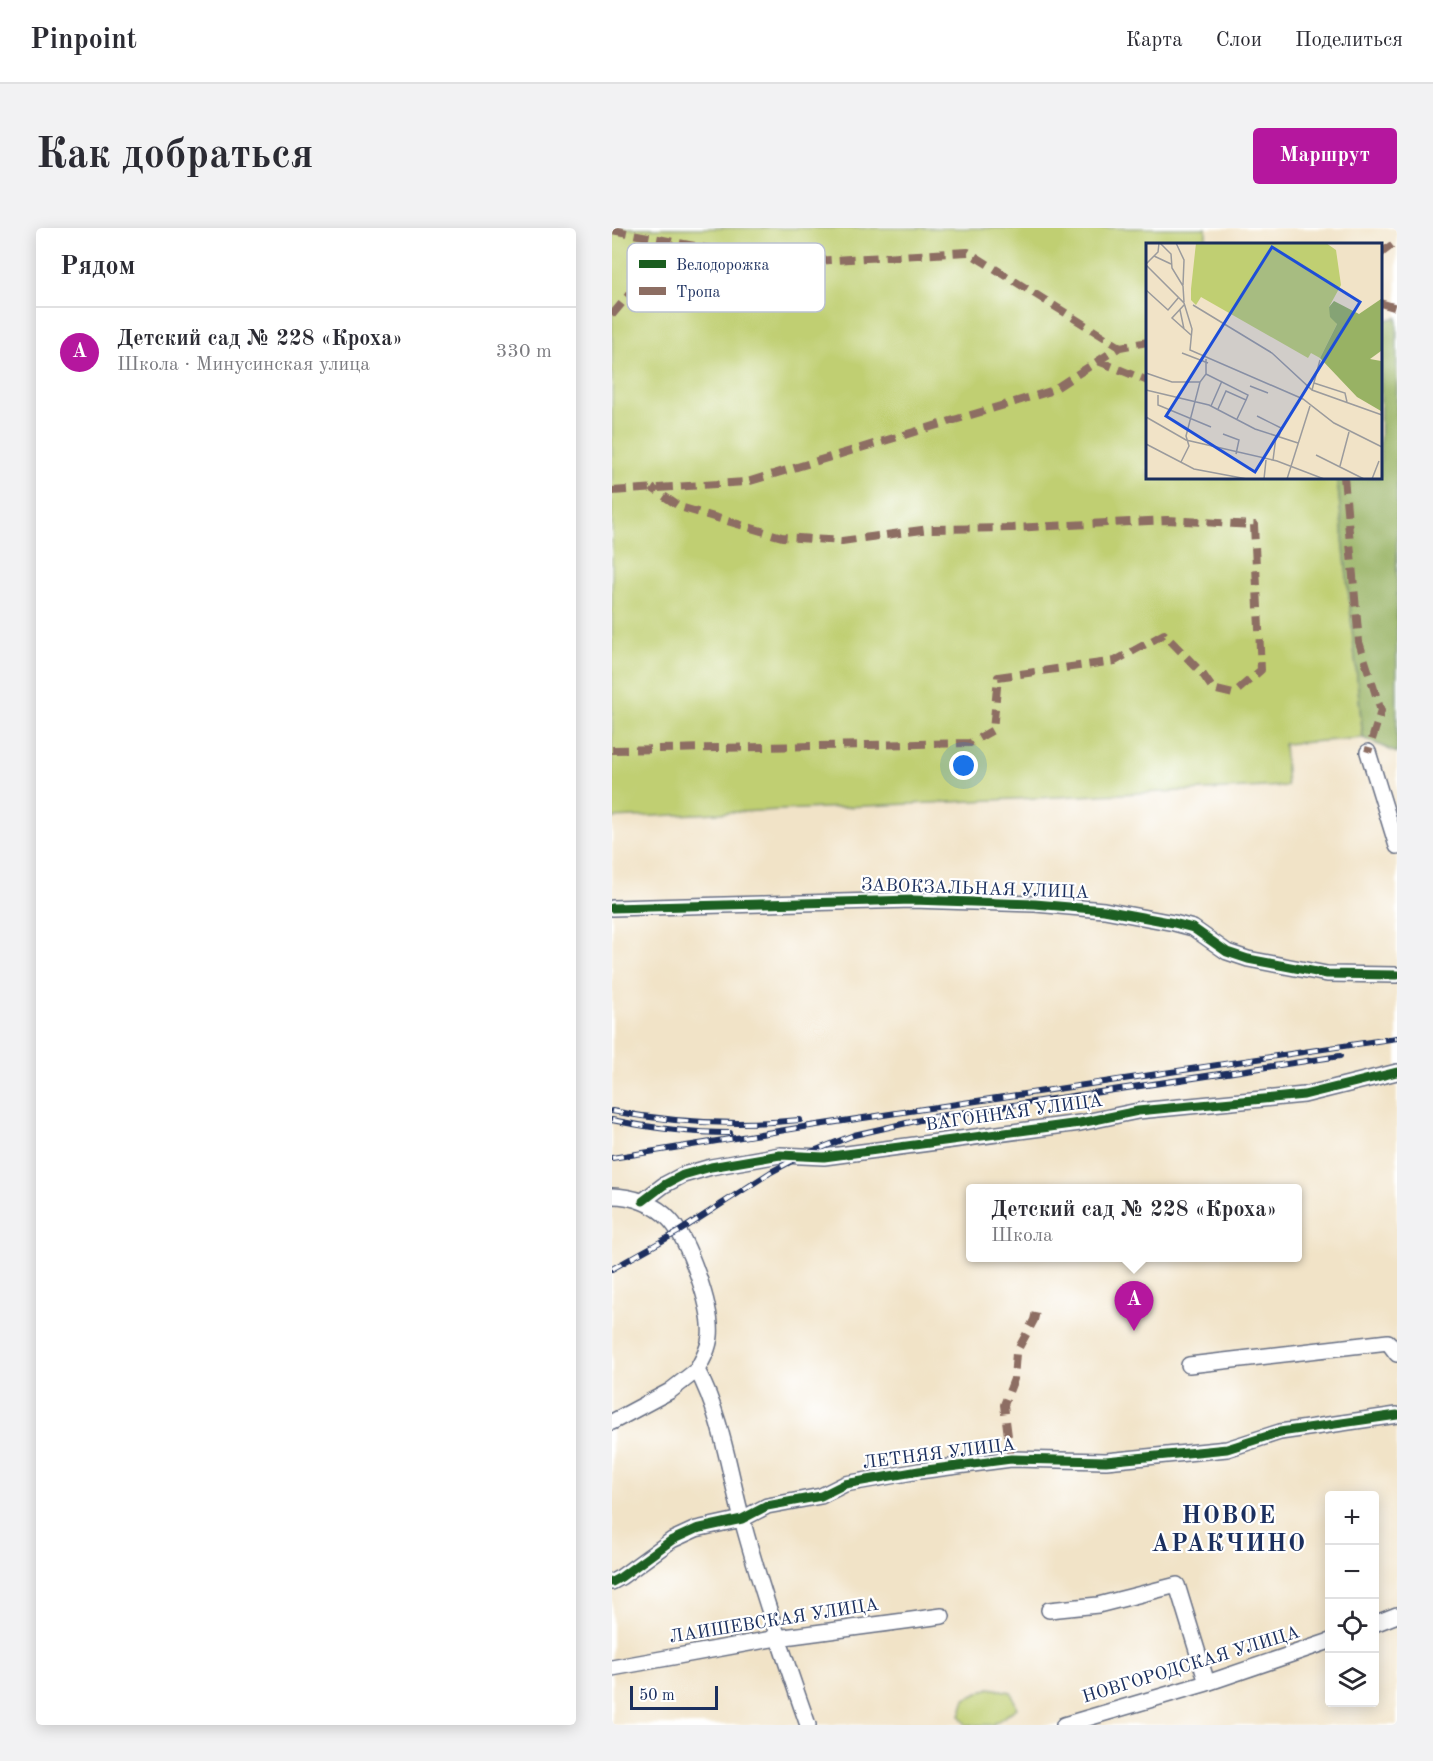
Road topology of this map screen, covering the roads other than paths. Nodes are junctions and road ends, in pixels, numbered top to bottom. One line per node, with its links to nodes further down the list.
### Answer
1 (1368, 752): 2 (street)
2 (1397, 846)
3 (612, 908): 4 (street, ЗАВОКЗАЛЬНАЯ УЛИЦА)
4 (1397, 975)
5 (1397, 1072): 7 (street, ВАГОННАЯ УЛИЦА)
6 (612, 1196): 7 (street)
7 (642, 1201): 10 (street)
8 (1397, 1353): 9 (street)
9 (1189, 1365)
10 (697, 1370): 12 (street); 13 (street)
11 (1396, 1417): 13 (street, ЛЕТНЯЯ УЛИЦА)
12 (612, 1422)
13 (742, 1519): 14 (street, ЛЕТНЯЯ УЛИЦА); 19 (street)
14 (612, 1582)
15 (1049, 1610): 22 (street)
16 (942, 1616): 19 (street, ЛАИШЕВСКАЯ УЛИЦА)
17 (1397, 1616): 18 (street)
18 (1379, 1622)
19 (777, 1638): 21 (street, ЛАИШЕВСКАЯ УЛИЦА); 23 (street)
20 (1325, 1642): 22 (street, НОВГОРОДСКАЯ УЛИЦА)
21 (612, 1668)
22 (1207, 1683): 24 (street, НОВГОРОДСКАЯ УЛИЦА)
23 (807, 1725)
24 (1064, 1725)

